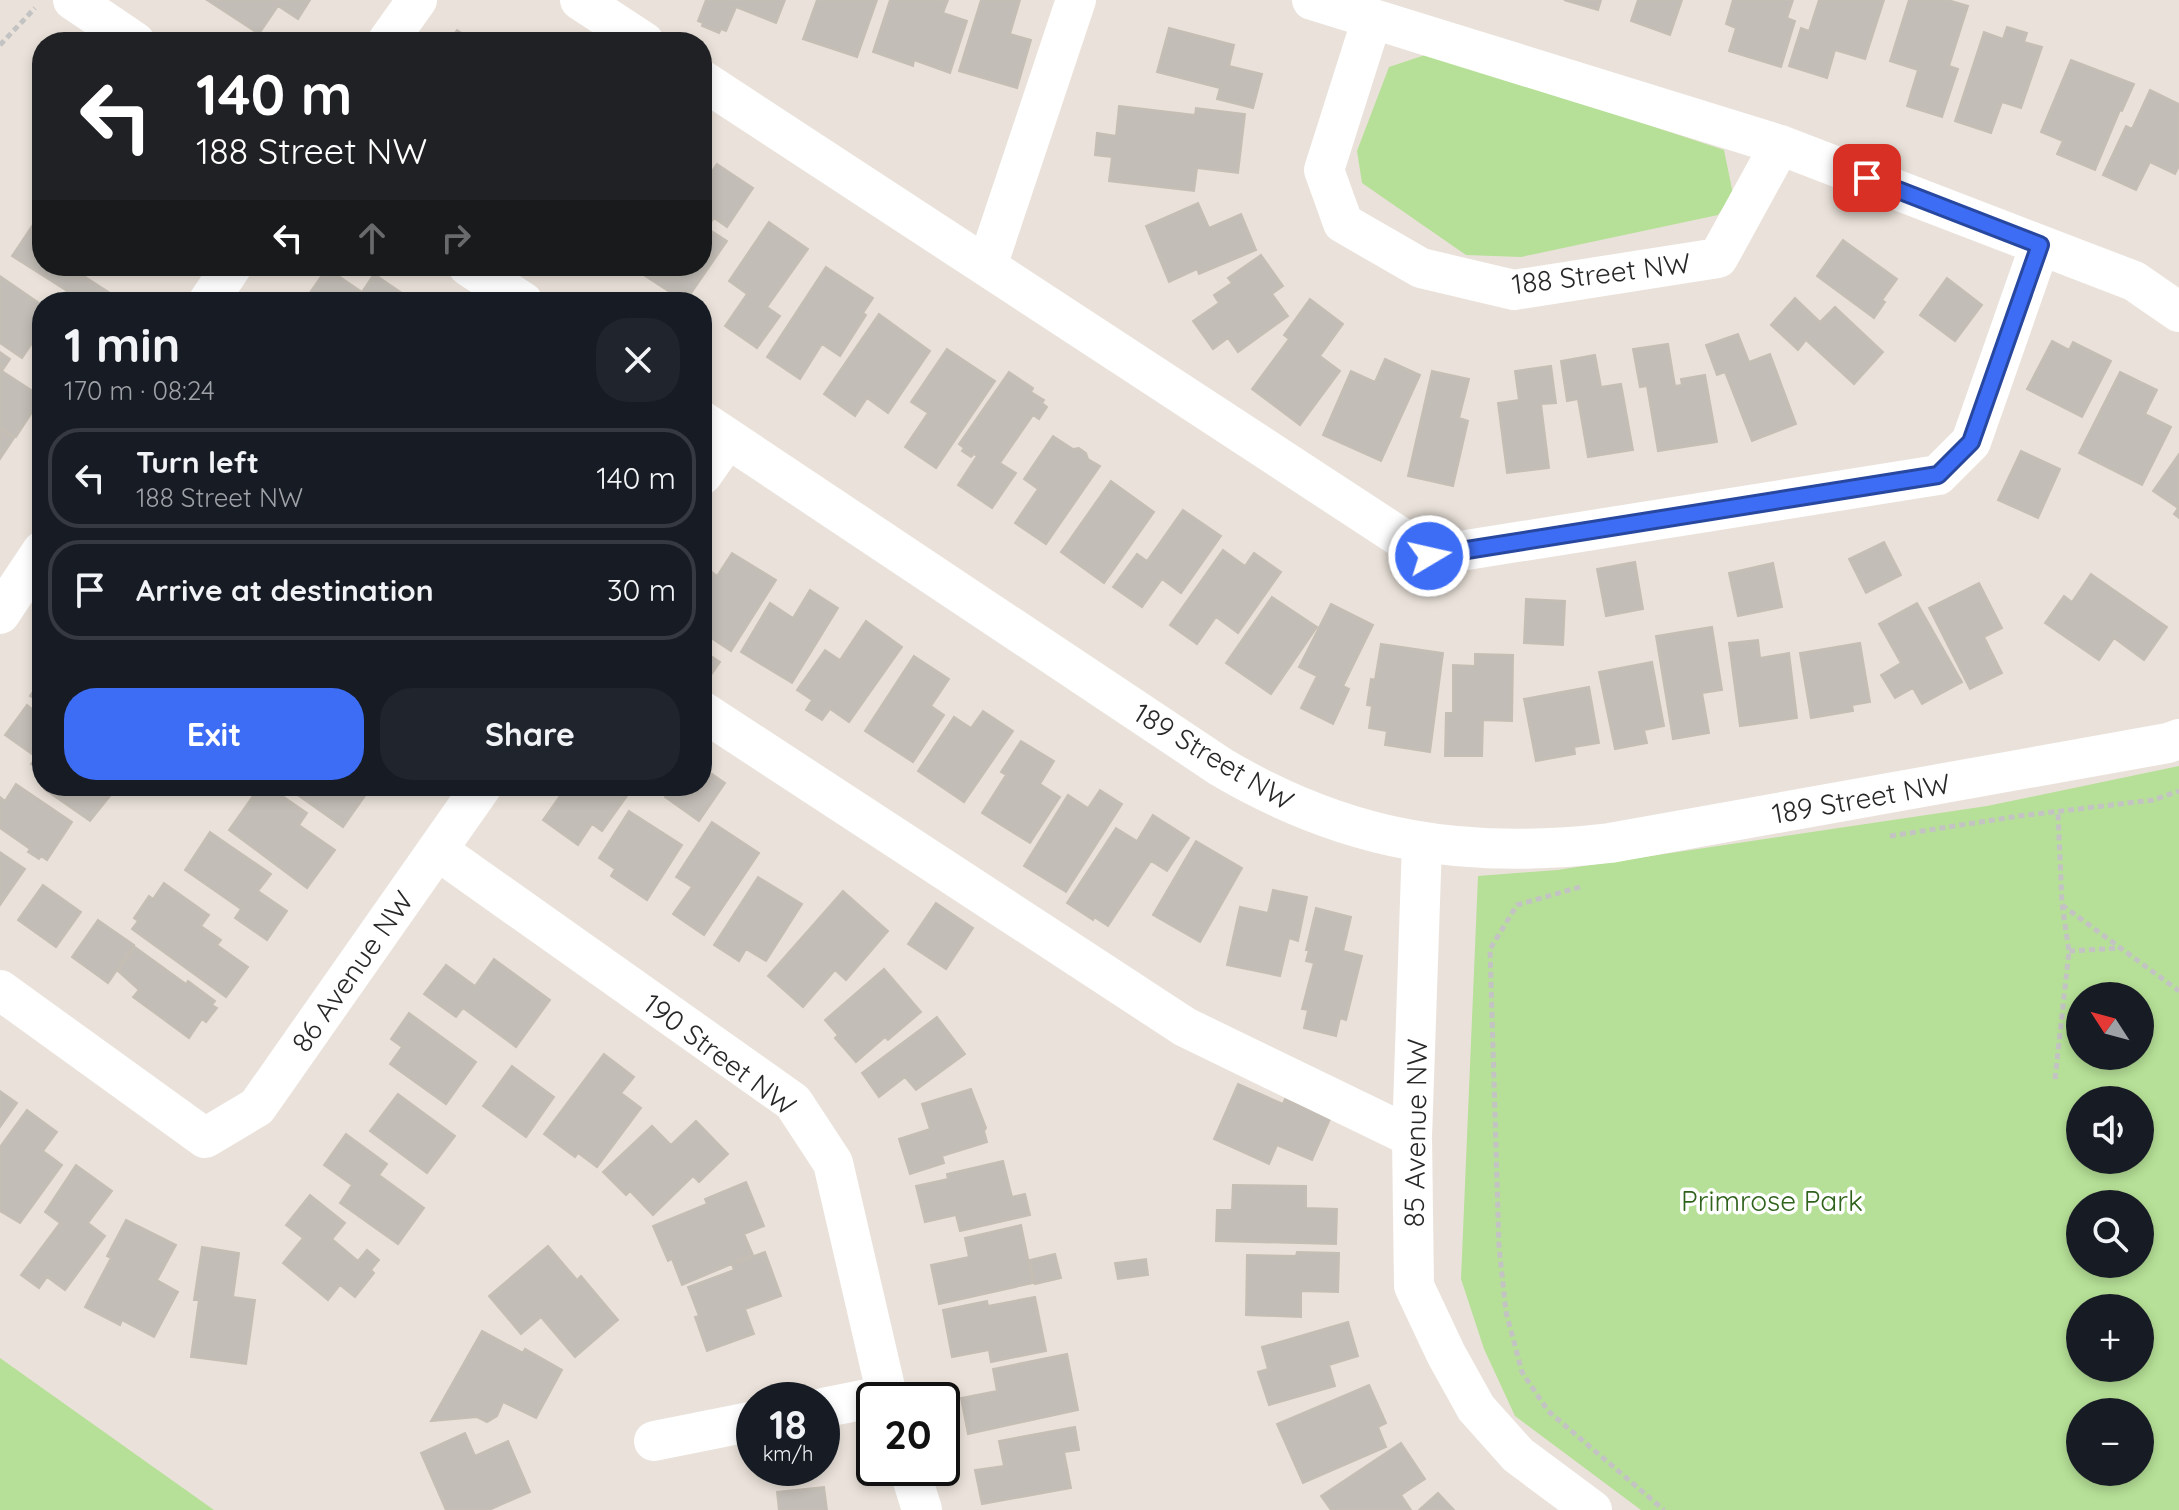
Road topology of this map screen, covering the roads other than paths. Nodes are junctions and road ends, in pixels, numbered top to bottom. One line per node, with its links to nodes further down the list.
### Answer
1 (73, 0): 7 (street)
2 (417, 0): 8 (street)
3 (580, 0): 9 (street)
4 (1076, 0): 13 (street)
5 (1312, 0): 6 (street)
6 (1372, 19): 11 (street); 11 (street, 188 Street NW)
7 (120, 32)
8 (394, 32)
9 (629, 32)
10 (712, 87): 13 (street)
11 (1780, 145): 12 (street)
12 (2040, 245): 13 (street); 16 (street)
13 (987, 266)
14 (483, 276): 15 (street)
15 (508, 292)
16 (2179, 312)
17 (715, 430): 23 (street, 189 Street NW)
18 (32, 566): 19 (street)
19 (0, 614)
20 (712, 718): 26 (street)
21 (2179, 739): 23 (street, 189 Street NW)
22 (475, 796): 24 (street, 86 Avenue NW)
23 (1422, 843): 26 (street, 85 Avenue NW)
24 (437, 850): 25 (street, 86 Avenue NW); 27 (street, 190 Street NW)
25 (0, 990)
26 (1412, 1137): 32 (street, 85 Avenue NW)
27 (884, 1382)
28 (736, 1425): 29 (street)
29 (654, 1441)
30 (915, 1486): 31 (street)
31 (922, 1510)
32 (1592, 1510)

